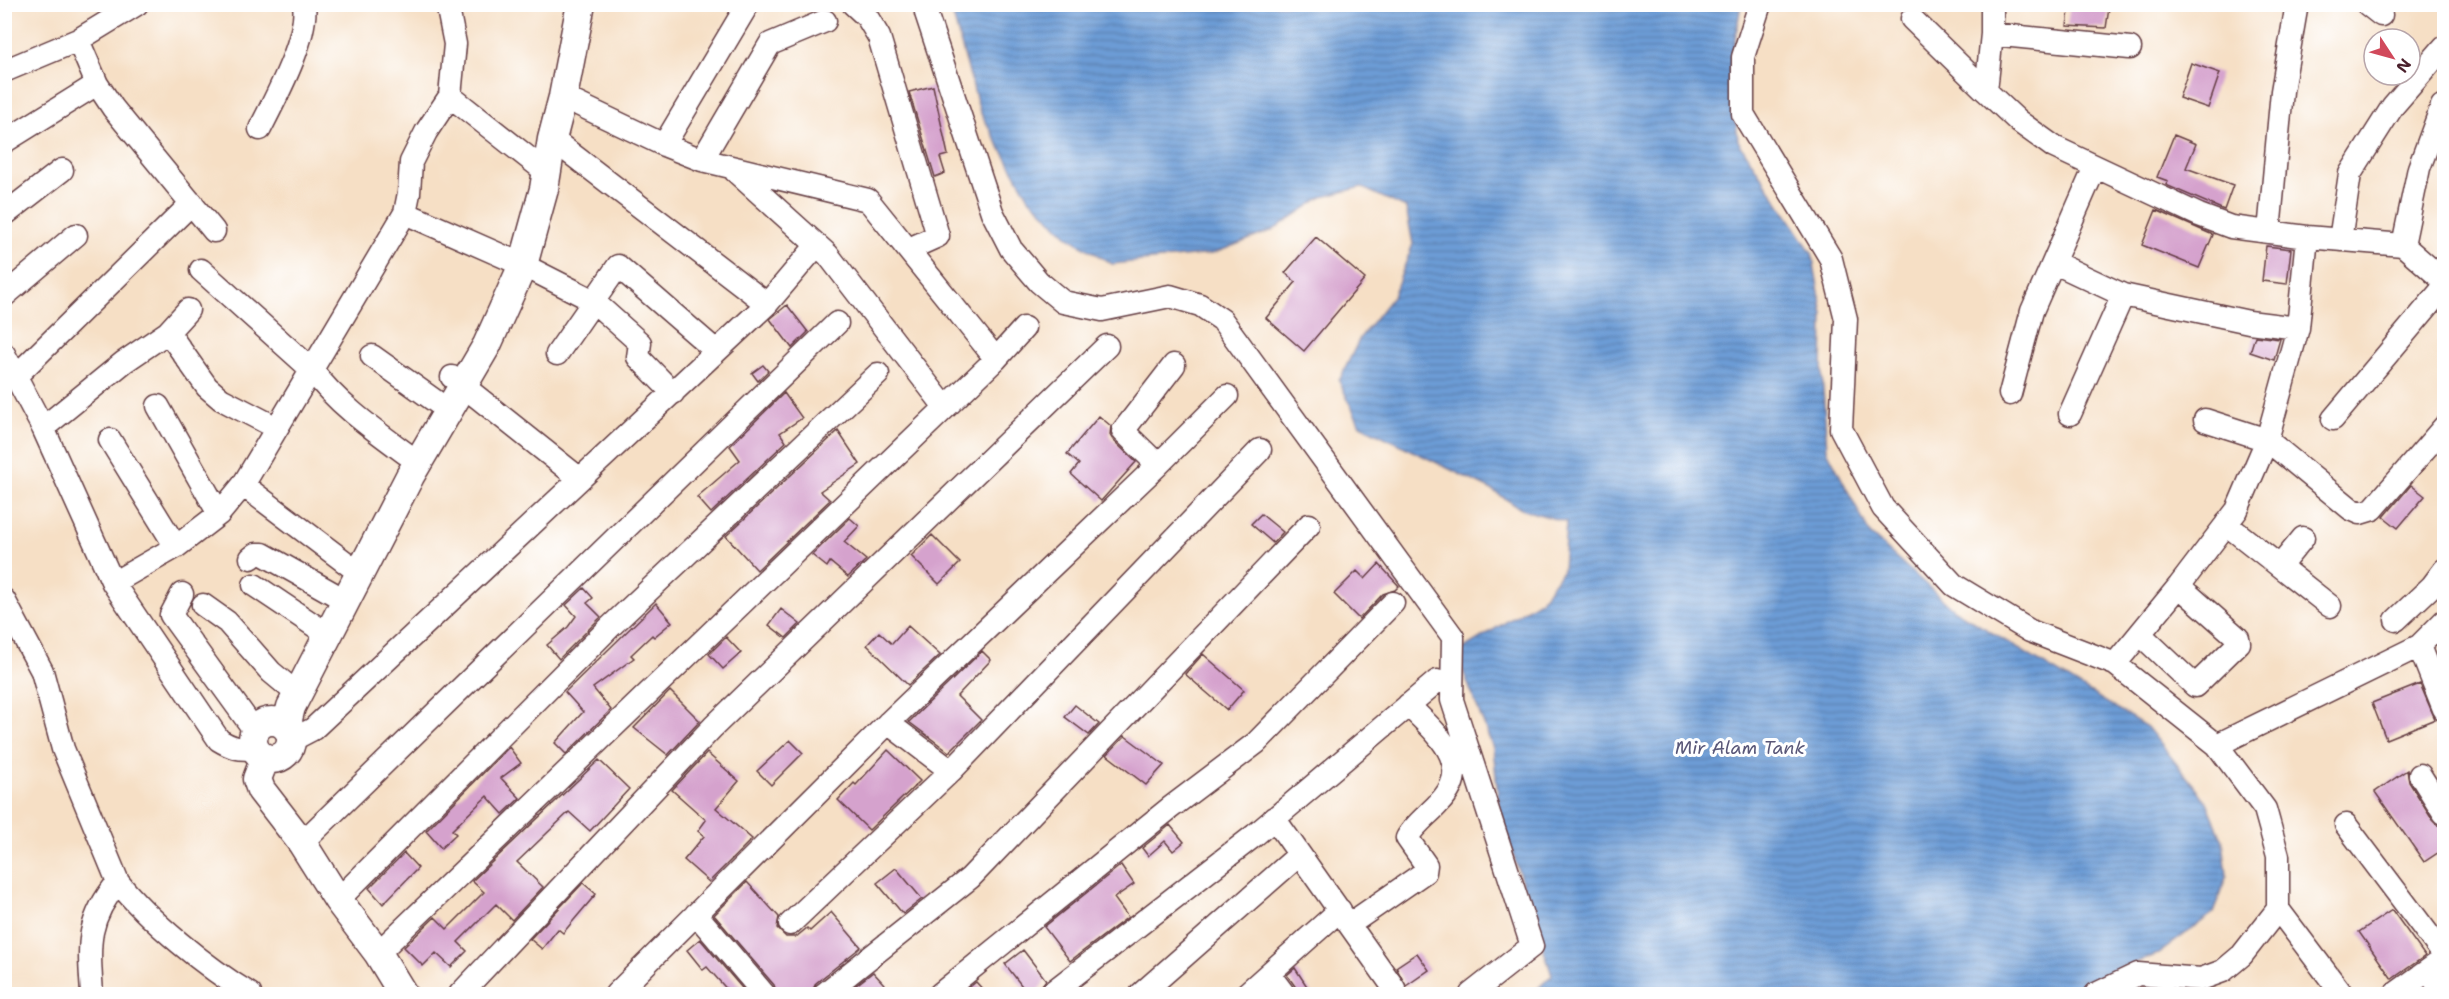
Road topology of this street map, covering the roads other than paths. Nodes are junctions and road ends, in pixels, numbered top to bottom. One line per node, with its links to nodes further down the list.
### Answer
1 (137, 4): 14 (street)
2 (304, 4): 23 (street)
3 (581, 4): 21 (main road)
4 (748, 4): 26 (street)
5 (853, 4): 42 (street)
6 (926, 4): 148 (street)
7 (1760, 4): 110 (street)
8 (1992, 4): 13 (street)
9 (2297, 4): 36 (street)
10 (448, 5): 20 (street)
11 (1912, 19): 19 (street)
12 (825, 21): 27 (street)
13 (1992, 34): 16 (street); 19 (street)
14 (78, 40): 17 (street); 18 (street)
15 (2445, 46): 39 (street)
16 (2130, 48)
17 (4, 71)
18 (97, 84): 25 (street); 32 (street)
19 (1986, 91): 28 (street)
20 (450, 96): 31 (street); 33 (street)
21 (562, 97): 24 (main road); 26 (street)
22 (2442, 106): 41 (street)
23 (260, 129)
24 (552, 139): 31 (main road); 51 (street)
25 (4, 142)
26 (664, 145): 27 (street)
27 (702, 160): 29 (street)
28 (2095, 166): 36 (street); 44 (street)
29 (733, 169): 40 (street); 42 (street)
30 (62, 170): 34 (street)
31 (545, 171): 43 (main road)
32 (192, 203): 35 (street); 66 (street)
33 (405, 213): 43 (street); 64 (street)
34 (4, 215)
35 (214, 231)
36 (2269, 232): 38 (street)
37 (76, 235): 49 (street)
38 (2307, 237): 39 (street); 55 (street)
39 (2340, 240): 41 (street)
40 (817, 244): 51 (street); 73 (street)
41 (2403, 245): 46 (street)
42 (909, 249): 62 (street)
43 (517, 262): 50 (street); 67 (main road)
44 (2055, 263): 48 (street); 69 (street)
45 (201, 270): 64 (street)
46 (2445, 281)
47 (2445, 287): 75 (street)
48 (2123, 295): 55 (street); 74 (street)
49 (4, 296)
50 (592, 300): 58 (street); 60 (street); 68 (street)
51 (767, 304): 58 (street)
52 (188, 310): 56 (street)
53 (837, 323): 123 (street)
54 (1024, 328): 62 (street)
55 (2298, 328): 80 (street)
56 (168, 332): 78 (street); 79 (street)
57 (1107, 346): 138 (street)
58 (717, 351): 68 (street)
59 (4, 354): 66 (street)
60 (557, 354)
61 (372, 356): 71 (street)
62 (996, 359): 73 (street)
63 (1174, 365): 84 (street)
64 (311, 369): 79 (street); 83 (street)
65 (878, 374): 126 (street)
66 (17, 375): 78 (street)
67 (458, 381): 71 (main road); 85 (street); 94 (main road)
68 (673, 393): 85 (street)
69 (2010, 394)
70 (1227, 396): 84 (street)
71 (438, 403): 83 (main road)
72 (158, 406): 87 (street)
73 (945, 406): 131 (street)
74 (2070, 414)
75 (2333, 419)
76 (2205, 420): 80 (street)
77 (2445, 427): 80 (street)
78 (44, 428): 96 (street)
79 (277, 428): 86 (street)
80 (2267, 440): 88 (street)
81 (110, 441): 91 (street)
82 (1260, 450): 118 (street)
83 (408, 455): 94 (main road)
84 (1158, 465): 115 (street)
85 (580, 479): 116 (street)
86 (243, 486): 87 (street); 94 (street)
87 (219, 514): 91 (street)
88 (2226, 524): 93 (street); 98 (street)
89 (1309, 525): 141 (street)
90 (2303, 538): 93 (street)
91 (176, 548): 96 (street)
92 (251, 558): 100 (street)
93 (2280, 566): 104 (street)
94 (355, 567): 100 (main road); 116 (main road)
95 (2445, 570): 105 (street)
96 (113, 583): 116 (street)
97 (254, 585): 107 (street)
98 (2179, 586): 108 (street); 108 (street)
99 (182, 594): 116 (street)
100 (334, 594): 107 (main road)
101 (4, 600): 125 (street)
102 (1393, 603): 142 (street)
103 (204, 605): 112 (street)
104 (2330, 606)
105 (2396, 620)
106 (2445, 621): 109 (street)
107 (318, 628): 112 (main road)
108 (2140, 634): 110 (street)
109 (2419, 646): 114 (street); 117 (street)
110 (2115, 664): 117 (street)
111 (1437, 681): 113 (street)
112 (290, 687): 116 (main road)
113 (1408, 705): 121 (street); 129 (street)
114 (2445, 709)
115 (888, 723): 118 (street); 128 (street)
116 (270, 738): 123 (main road)
117 (2217, 744): 127 (street)
118 (951, 771): 130 (street)
119 (2420, 775): 120 (street)
120 (2445, 813)
121 (1274, 818): 124 (street); 143 (street)
122 (2346, 825): 132 (street)
123 (302, 843): 126 (main road)
124 (1299, 855): 129 (street); 144 (street)
125 (118, 882): 135 (street); 136 (street)
126 (338, 900): 131 (main road)
127 (2278, 909): 149 (street); 150 (street)
128 (696, 914): 139 (street); 140 (street)
129 (1345, 917): 133 (street); 147 (street)
130 (790, 924)
131 (378, 953): 137 (main road)
132 (2439, 962): 134 (street); 151 (street)
133 (1269, 974): 145 (street); 146 (street)
134 (2445, 993)
135 (92, 994)
136 (250, 994)
137 (403, 994)
138 (460, 994)
139 (616, 994)
140 (764, 994)
141 (824, 994)
142 (940, 994)
143 (1050, 994)
144 (1141, 994)
145 (1246, 994)
146 (1284, 994)
147 (1394, 994)
148 (1471, 994)
149 (2096, 994)
150 (2342, 994)
151 (2395, 994)

